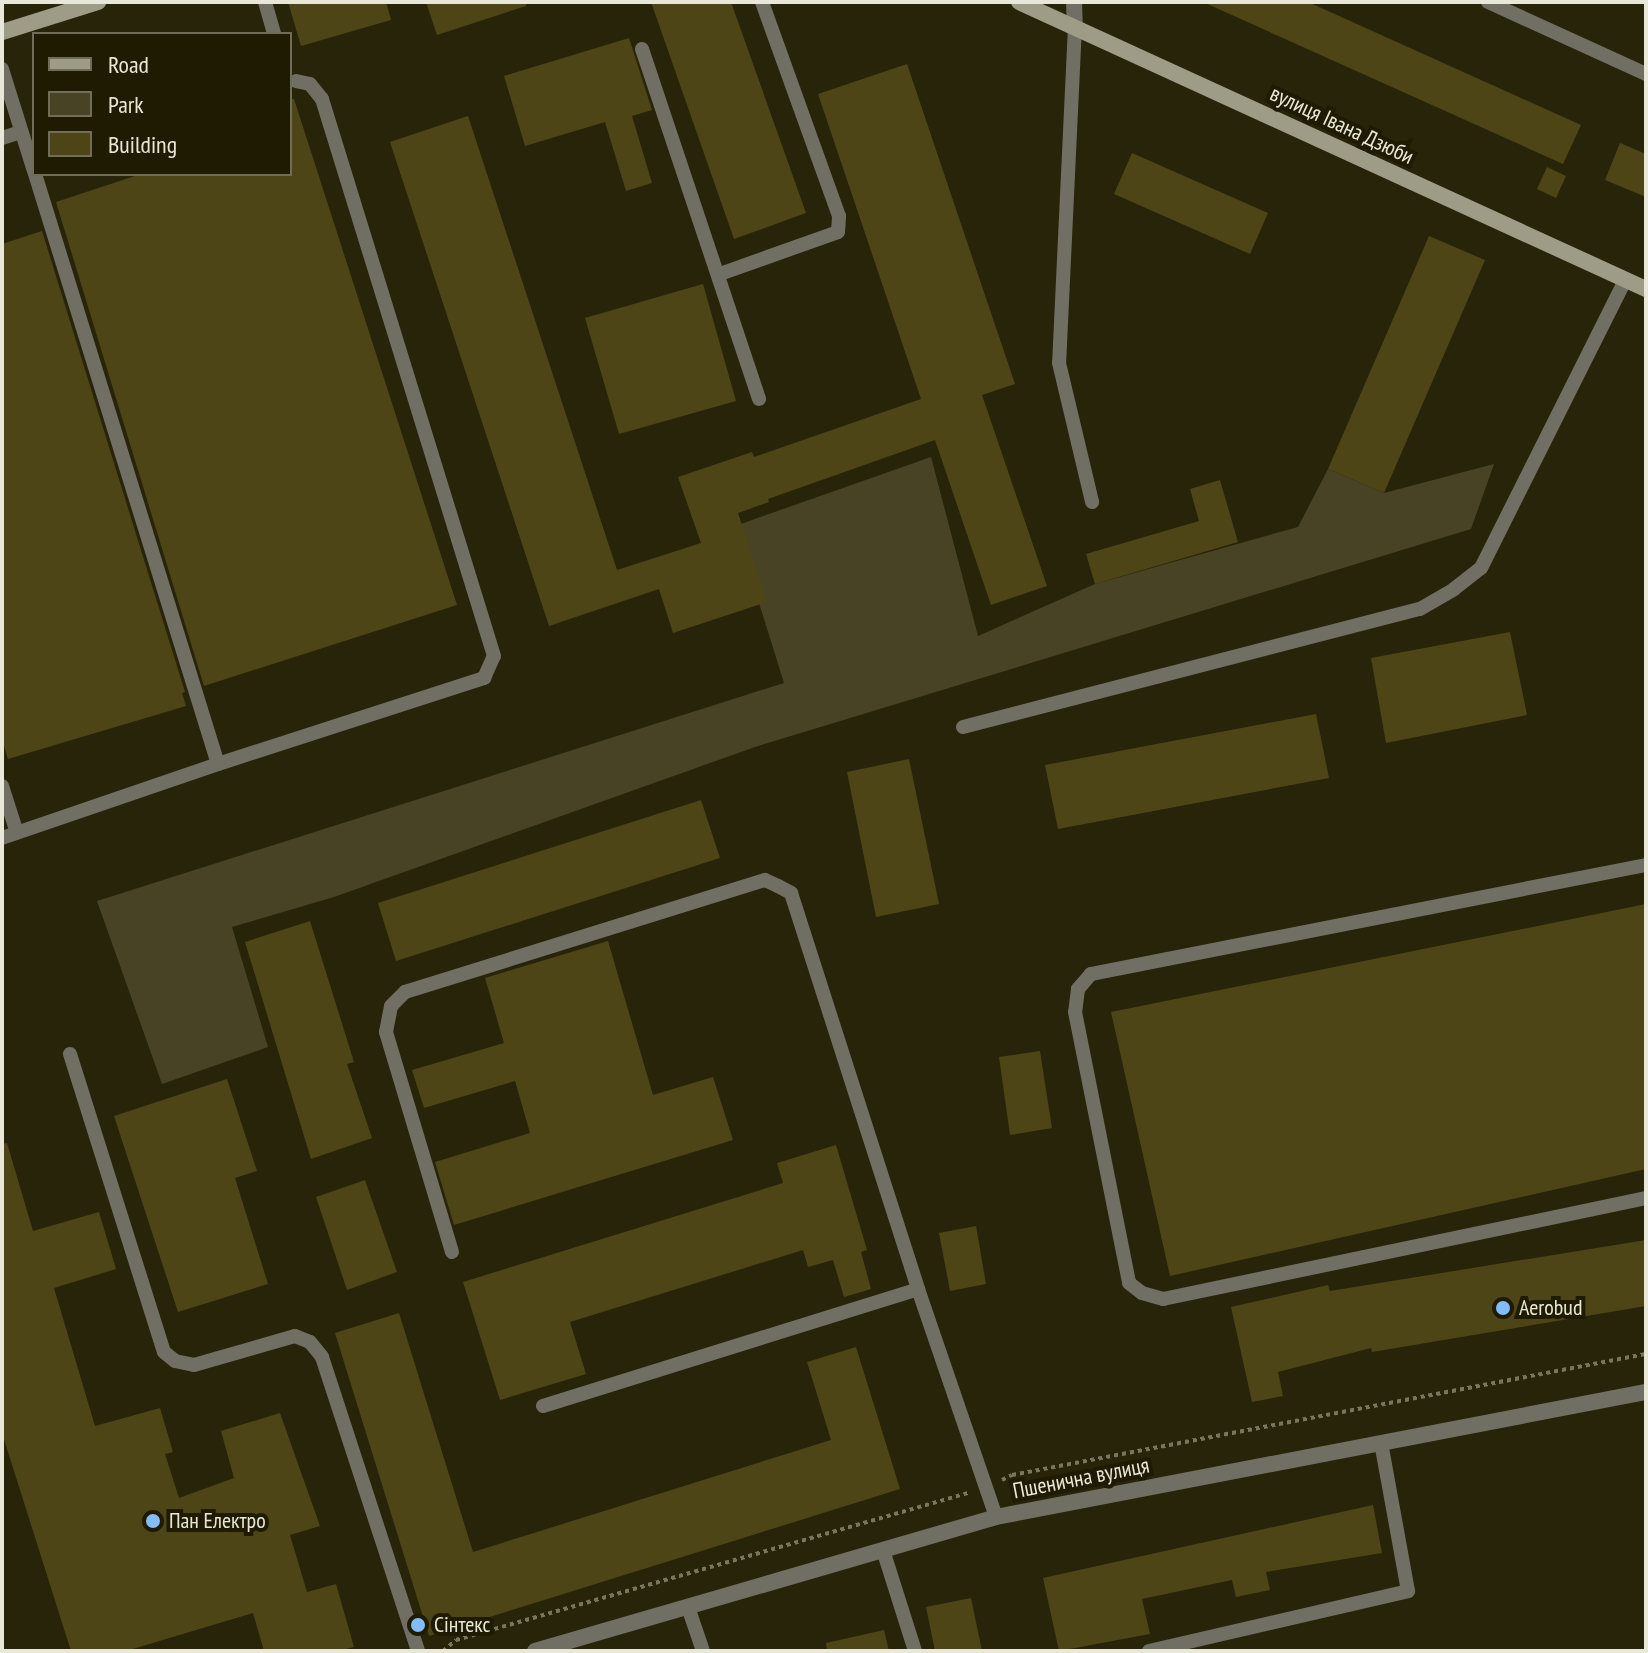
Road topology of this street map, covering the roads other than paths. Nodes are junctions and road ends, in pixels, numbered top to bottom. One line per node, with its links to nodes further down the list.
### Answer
1 (98, 2): 8 (main road)
2 (265, 2): 9 (lane)
3 (762, 2): 18 (lane)
4 (1019, 2): 7 (main road, вулиця Івана Дзюби)
5 (1074, 2): 7 (street)
6 (1488, 2): 12 (lane)
7 (1075, 26): 19 (main road, вулиця Івана Дзюби); 22 (lane)
8 (2, 32)
9 (273, 32)
10 (642, 49): 18 (lane)
11 (2, 69): 14 (lane)
12 (1646, 74)
13 (292, 80): 24 (lane)
14 (21, 132): 15 (lane); 16 (lane)
15 (2, 138)
16 (32, 165)
17 (36, 176): 24 (lane)
18 (720, 274): 21 (lane)
19 (1625, 280): 20 (main road, вулиця Івана Дзюби); 23 (lane)
20 (1646, 289)
21 (759, 399)
22 (1092, 502)
23 (963, 727)
24 (218, 764): 26 (lane)
25 (2, 786): 26 (lane)
26 (17, 833): 27 (lane)
27 (2, 838)
28 (1646, 865): 30 (lane)
29 (70, 1054): 39 (lane)
30 (1646, 1198)
31 (452, 1252): 32 (lane)
32 (918, 1289): 34 (lane); 36 (lane)
33 (1646, 1392): 35 (street, Пшенична вулиця)
34 (543, 1406)
35 (1381, 1443): 36 (street, Пшенична вулиця); 43 (lane)
36 (996, 1517): 37 (street, Пшенична вулиця)
37 (883, 1550): 38 (street, Пшенична вулиця); 42 (lane)
38 (688, 1607): 40 (street, Пшенична вулиця); 41 (lane)
39 (418, 1651)
40 (535, 1651)
41 (703, 1651)
42 (915, 1651)
43 (1149, 1651)

